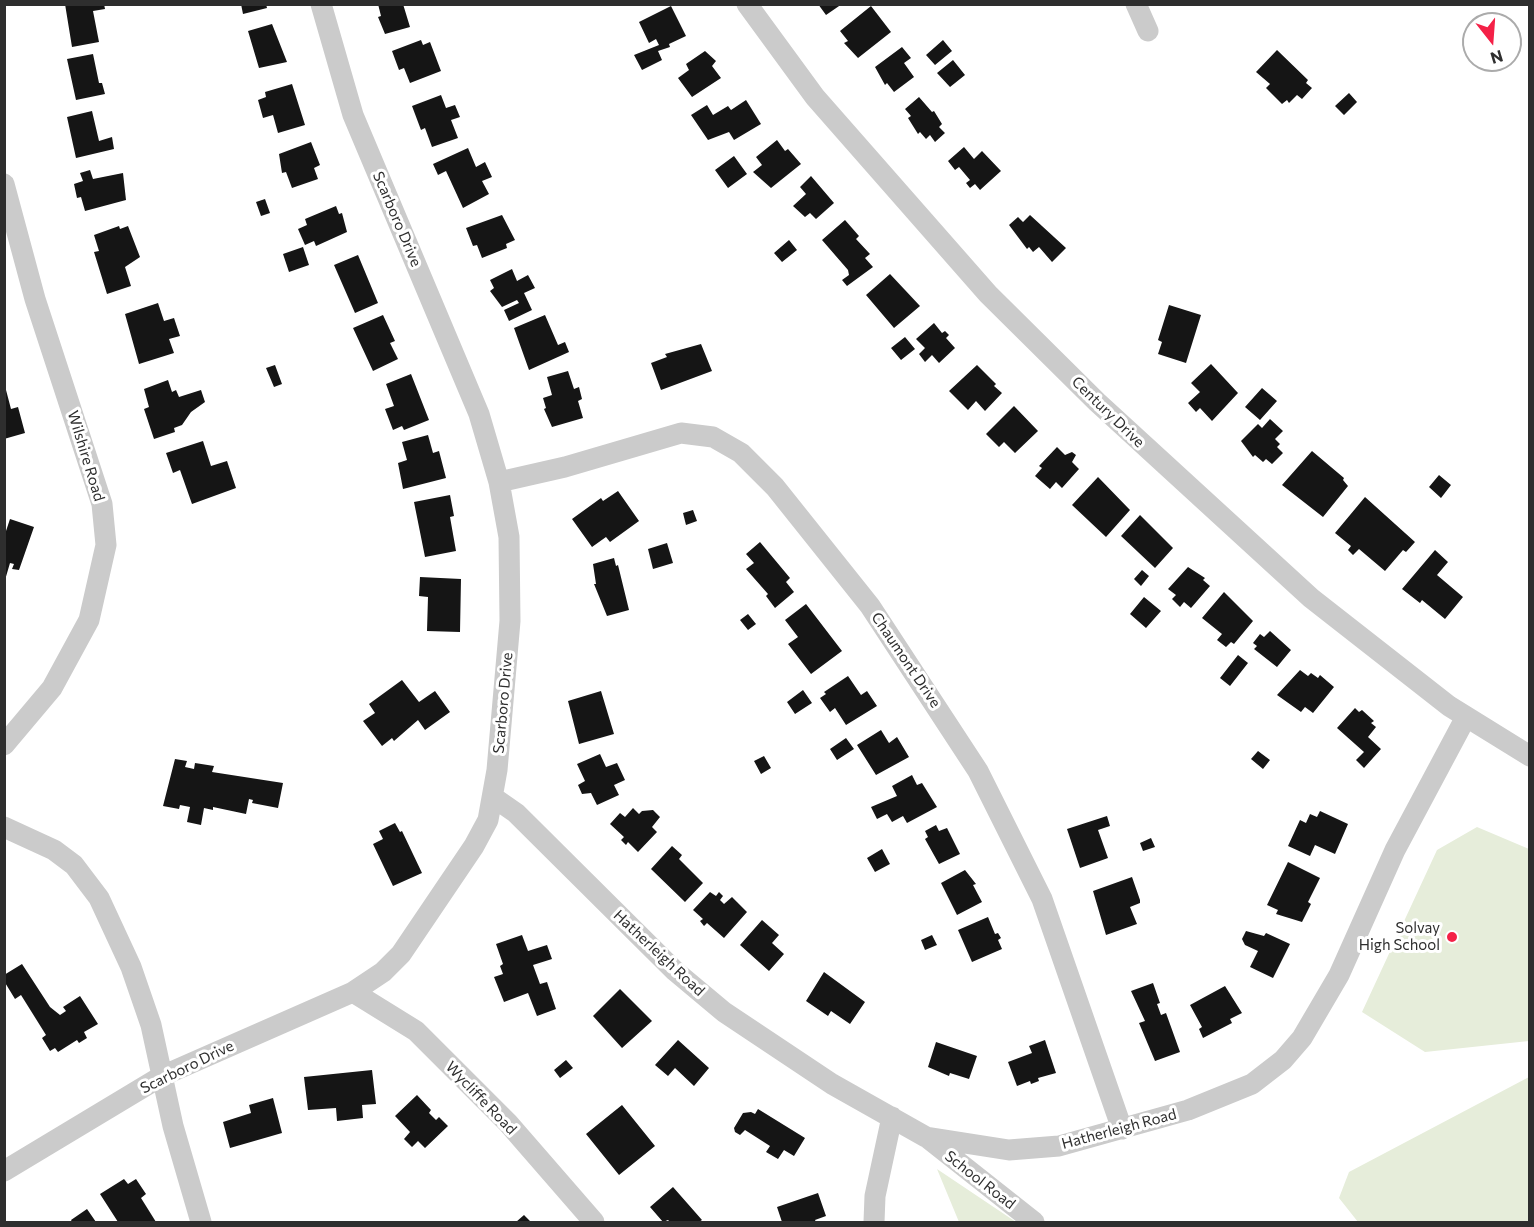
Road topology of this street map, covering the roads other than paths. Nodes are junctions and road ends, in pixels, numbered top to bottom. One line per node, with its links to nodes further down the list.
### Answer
1 (321, 4): 6 (street, Scarboro Drive)
2 (747, 4): 7 (street, Century Drive)
3 (1136, 4): 4 (street)
4 (1148, 31)
5 (4, 184): 8 (street, Wilshire Road)
6 (500, 482): 10 (street, Scarboro Drive); 15 (street, Chaumont Drive)
7 (1466, 717): 9 (street, Century Drive); 15 (street, Hatherleigh Road)
8 (4, 745)
9 (1530, 756)
10 (493, 796): 12 (street, Scarboro Drive); 14 (street, Hatherleigh Road)
11 (4, 826): 13 (street)
12 (352, 992): 13 (street, Scarboro Drive); 19 (street, Wycliffe Road)
13 (162, 1076): 17 (street, Scarboro Drive); 18 (street)
14 (892, 1117): 16 (street, Hatherleigh Road); 20 (street)
15 (1122, 1129): 16 (street, Hatherleigh Road)
16 (926, 1137): 21 (street, School Road)
17 (4, 1171)
18 (201, 1222)
19 (594, 1222)
20 (874, 1222)
21 (1034, 1222)

